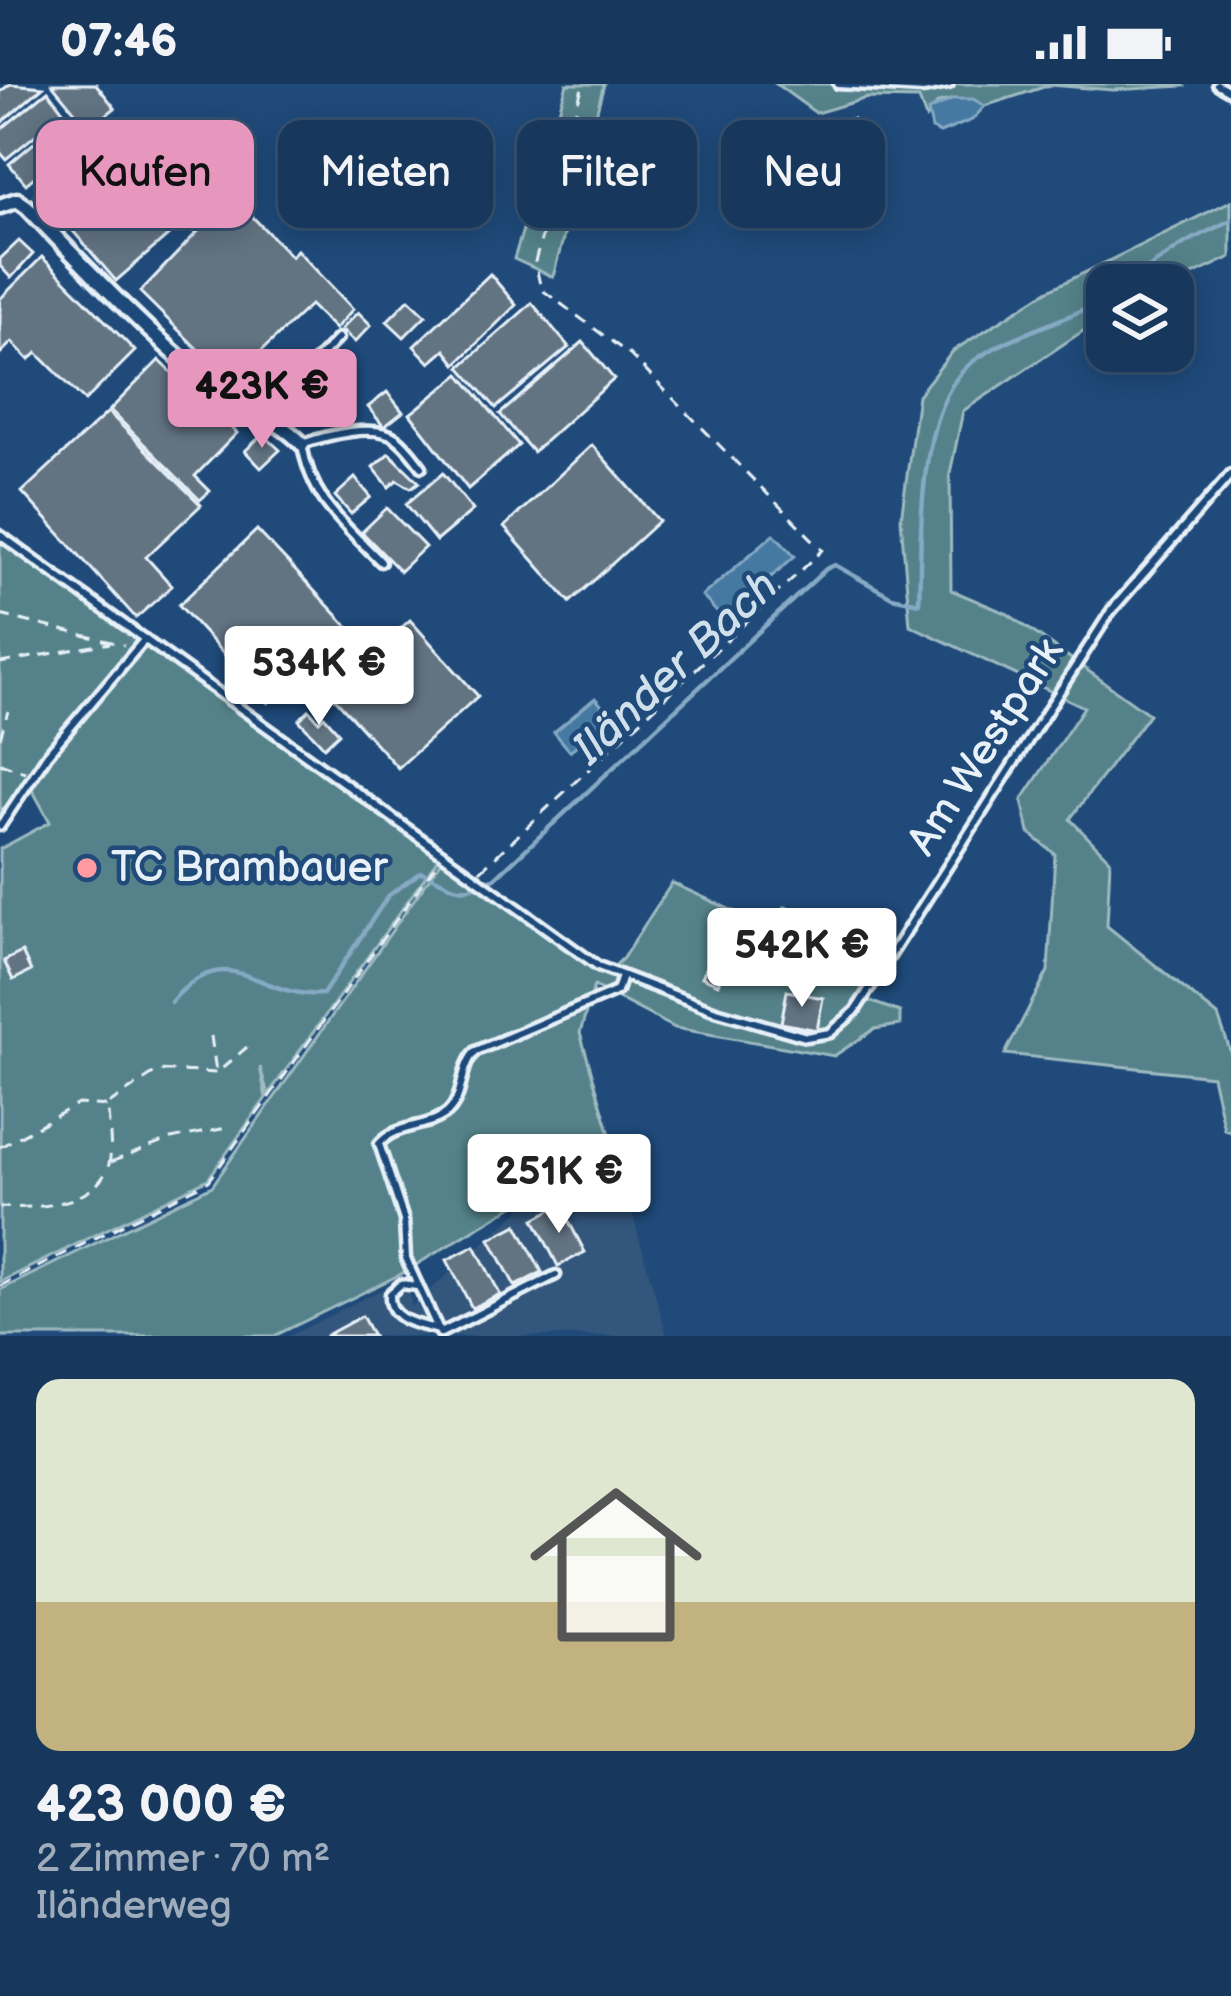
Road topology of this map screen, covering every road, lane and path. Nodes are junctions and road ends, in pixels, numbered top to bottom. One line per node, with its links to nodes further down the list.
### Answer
1 (584, 84): 25 (path)
2 (838, 84): 3 (lane)
3 (949, 84)
4 (1217, 84): 5 (lane)
5 (1231, 92)
6 (0, 206): 8 (street)
7 (338, 338): 8 (lane)
8 (263, 415): 9 (street)
9 (302, 444): 10 (lane); 13 (lane)
10 (422, 467)
11 (1231, 474): 26 (lane, Am Westpark)
12 (0, 535): 15 (lane, Am Westpark)
13 (381, 562)
14 (0, 614): 16 (path)
15 (145, 639): 17 (lane); 24 (lane, Am Westpark)
16 (113, 643): 17 (path); 18 (path)
17 (138, 647): 22 (lane)
18 (0, 663)
19 (8, 711): 20 (path)
20 (0, 738)
21 (0, 764): 22 (path)
22 (32, 776): 23 (lane)
23 (0, 826)
24 (444, 854): 25 (lane, Am Westpark); 36 (path)
25 (476, 877): 26 (lane, Am Westpark)
26 (622, 976): 37 (lane)
27 (211, 1036): 29 (path)
28 (247, 1047): 29 (path)
29 (217, 1073): 30 (path)
30 (108, 1106): 32 (path); 33 (path)
31 (226, 1128): 33 (path)
32 (0, 1147)
33 (109, 1162): 34 (path)
34 (0, 1207)
35 (556, 1275): 38 (lane)
36 (0, 1286)
37 (420, 1288): 38 (lane); 38 (lane)
38 (440, 1333)

